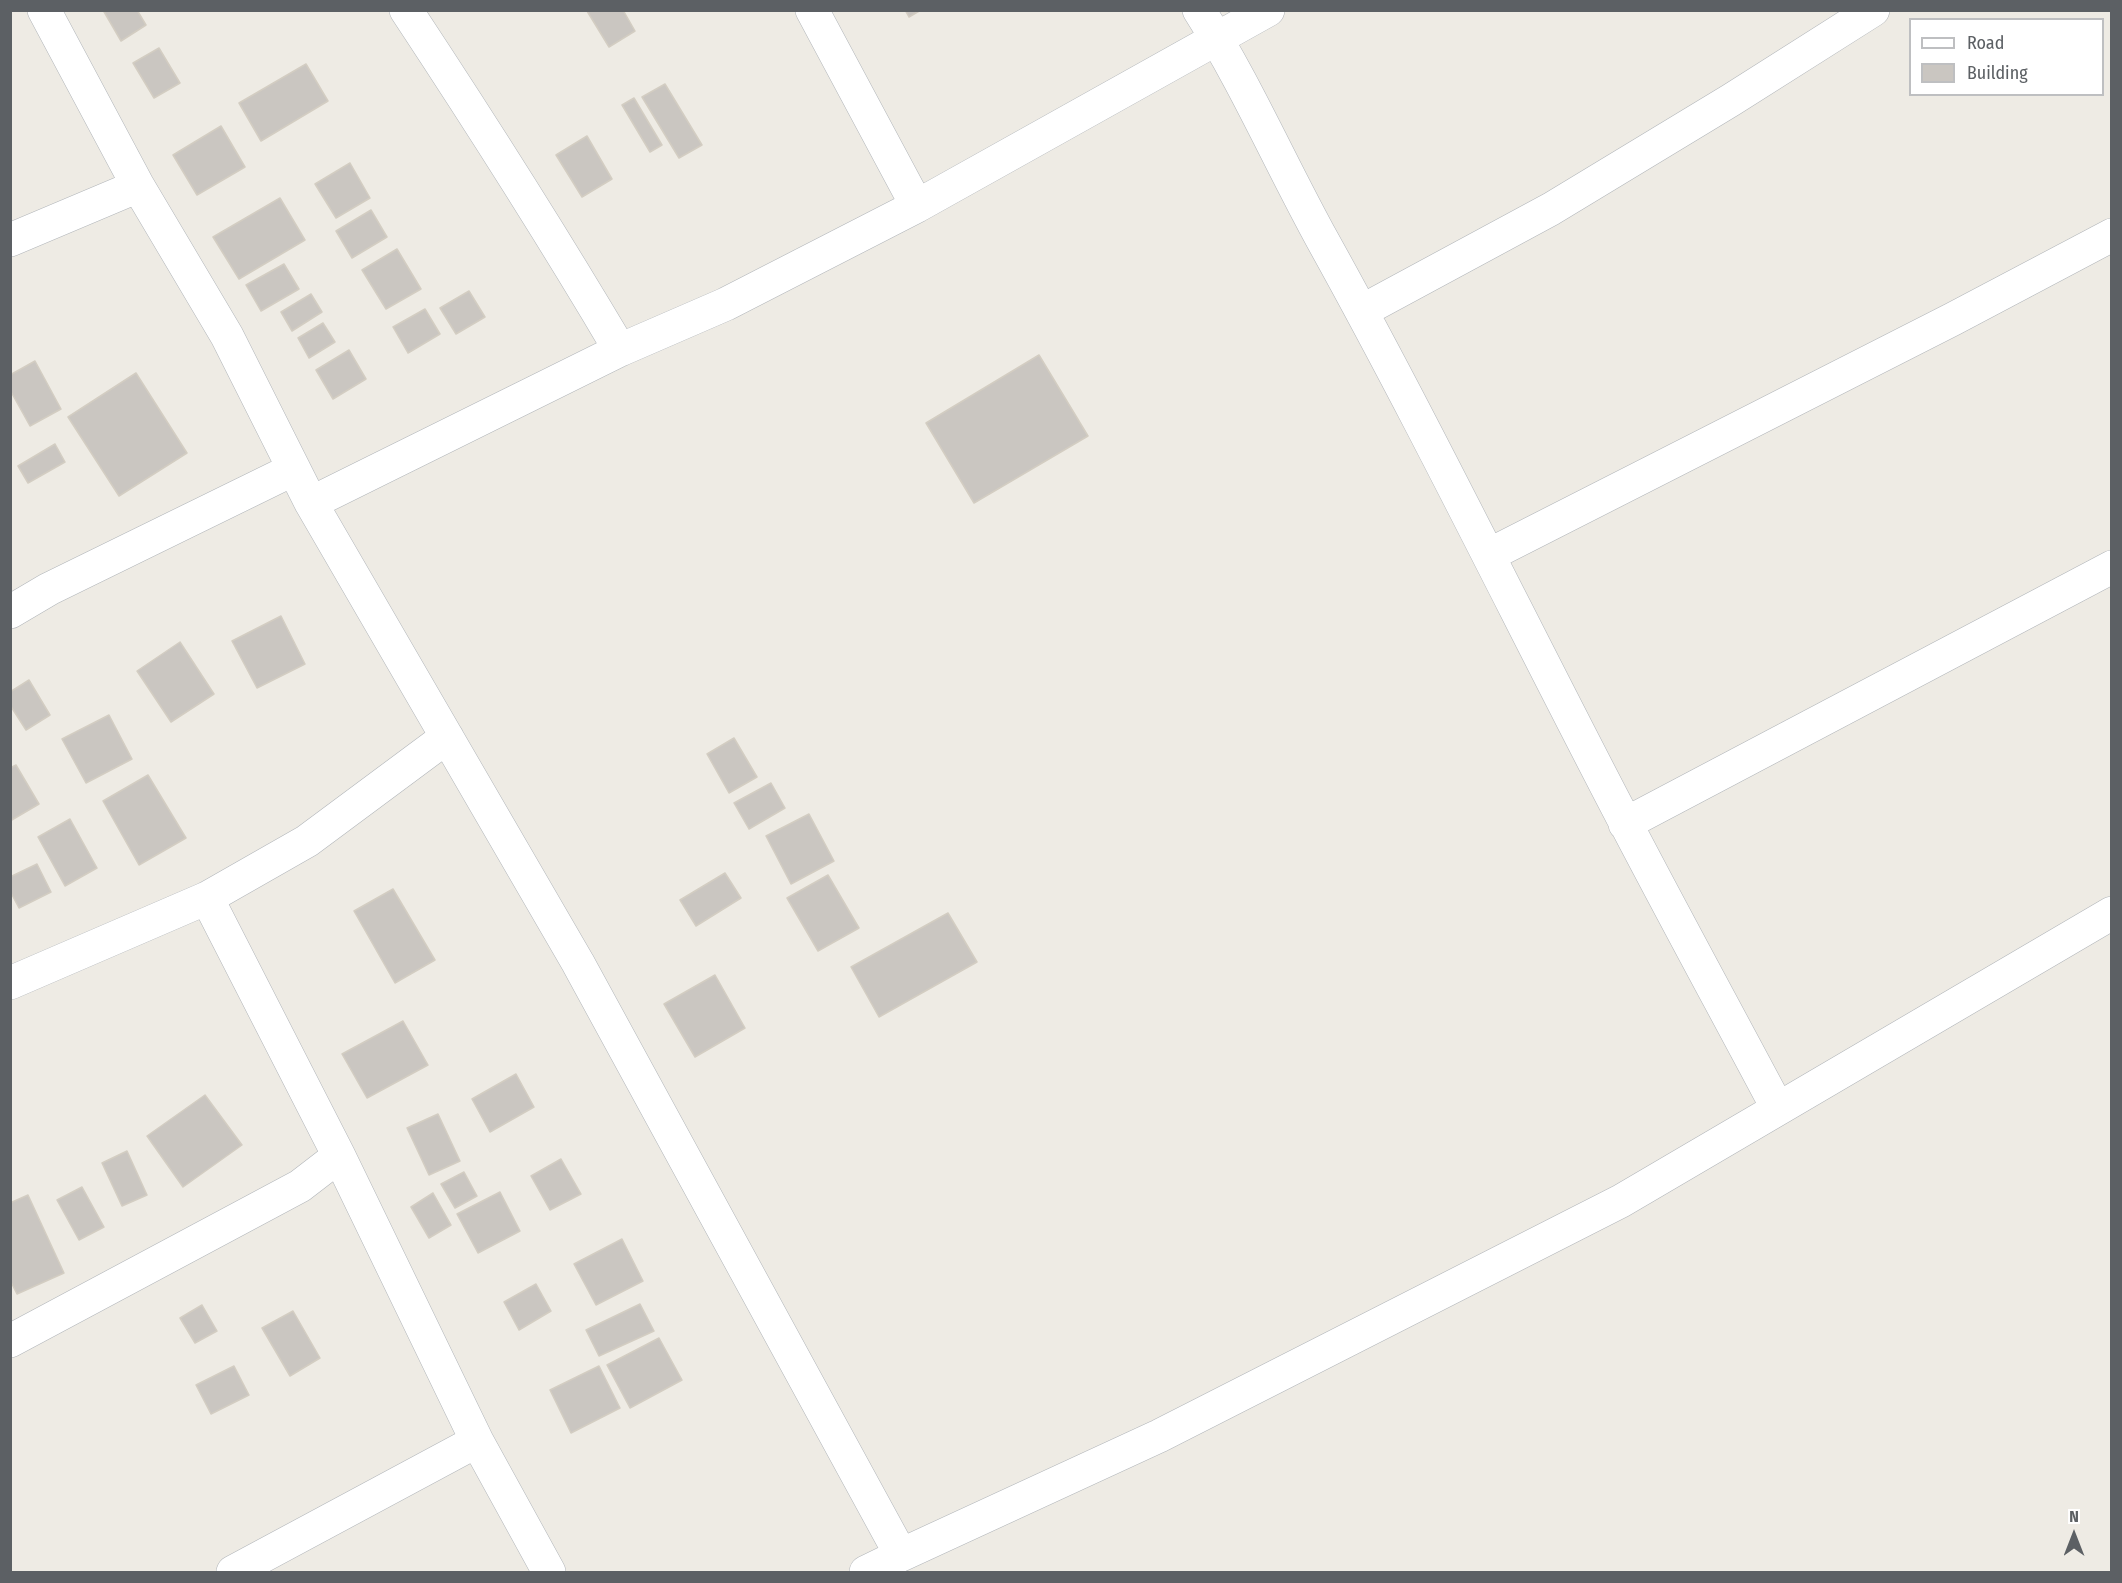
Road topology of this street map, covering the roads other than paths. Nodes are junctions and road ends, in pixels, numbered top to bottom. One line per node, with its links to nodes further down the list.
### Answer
1 (44, 10): 8 (street)
2 (406, 10): 13 (street)
3 (812, 10): 9 (street)
4 (1199, 10): 7 (street)
5 (1268, 10): 7 (street)
6 (1873, 10): 12 (street)
7 (1217, 38): 9 (street); 12 (street)
8 (138, 186): 11 (street); 14 (street)
9 (917, 206): 13 (street)
10 (2112, 235): 16 (street)
11 (10, 240)
12 (1362, 311): 16 (street)
13 (620, 350): 15 (street)
14 (294, 469): 15 (street); 18 (street)
15 (312, 503): 19 (street)
16 (1489, 555): 20 (street)
17 (2112, 567): 20 (street)
18 (10, 612)
19 (447, 737): 21 (street); 28 (street)
20 (1625, 824): 24 (street)
21 (207, 898): 23 (street); 25 (street)
22 (2112, 913): 24 (street)
23 (10, 983)
24 (1778, 1108): 28 (street)
25 (339, 1156): 26 (street); 27 (street)
26 (10, 1341)
27 (477, 1441): 29 (street); 30 (street)
28 (901, 1555): 31 (street)
29 (233, 1572)
30 (549, 1572)
31 (866, 1572)

